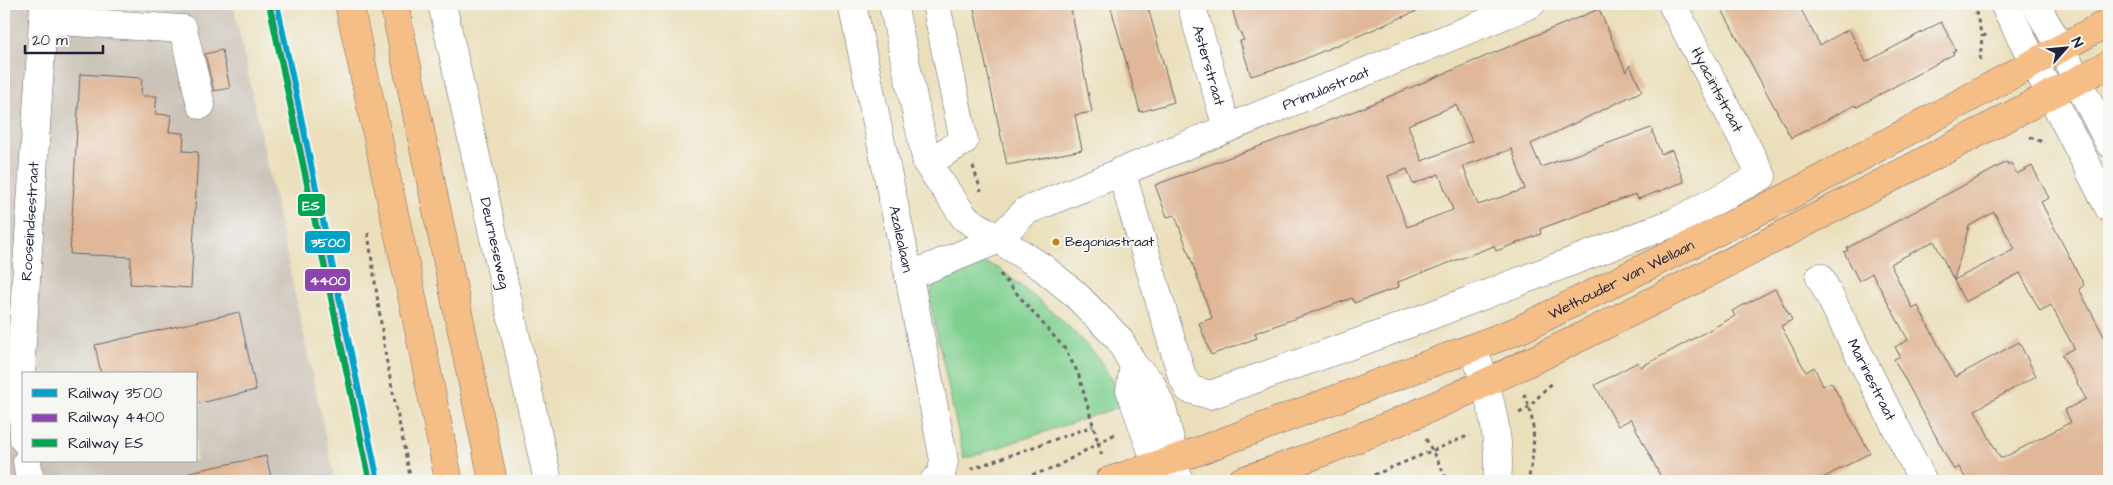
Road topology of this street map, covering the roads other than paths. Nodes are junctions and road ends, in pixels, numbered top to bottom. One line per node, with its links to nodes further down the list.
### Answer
1 (349, 4): 37 (main road)
2 (394, 4): 38 (main road)
3 (442, 4): 39 (street, Deurneseweg)
4 (852, 4): 26 (street, Azalealaan)
5 (893, 4): 21 (street)
6 (936, 4): 21 (street)
7 (1191, 4): 19 (street, Asterstraat)
8 (1531, 4): 19 (street, Primulastraat)
9 (1672, 4): 23 (street, Hyacintstraat)
10 (2018, 9): 13 (street); 14 (street)
11 (43, 12): 18 (street); 29 (street, Rooseindsestraat)
12 (2109, 22): 13 (main road, Wethouder van Wellaan)
13 (2061, 48): 14 (main road, Wethouder van Wellaan); 16 (street)
14 (2035, 62): 17 (street); 28 (main road, Wethouder van Wellaan)
15 (2109, 64): 16 (main road)
16 (2077, 80): 17 (main road); 20 (street)
17 (2051, 95): 24 (street); 30 (main road)
18 (201, 105)
19 (1226, 128): 22 (street, Primulastraat)
20 (2109, 143)
21 (927, 163): 25 (street)
22 (1121, 171): 23 (street, Wethouder van Wellaan); 25 (street, Primulastraat)
23 (1762, 176)
24 (2109, 208)
25 (997, 240): 26 (street); 33 (street)
26 (909, 276): 34 (street, Azalealaan)
27 (1820, 277): 35 (street, Marinestraat)
28 (1474, 349): 30 (street); 33 (main road, Wethouder van Wellaan)
29 (12, 359): 31 (street, Rooseindsestraat)
30 (1486, 384): 41 (main road); 42 (street)
31 (22, 426)
32 (27, 462): 36 (street)
33 (1169, 472): 40 (main road, Wethouder van Wellaan)
34 (938, 478)
35 (1919, 480)
36 (30, 481)
37 (449, 481)
38 (493, 481)
39 (548, 481)
40 (1109, 481)
41 (1241, 481)
42 (1497, 481)

